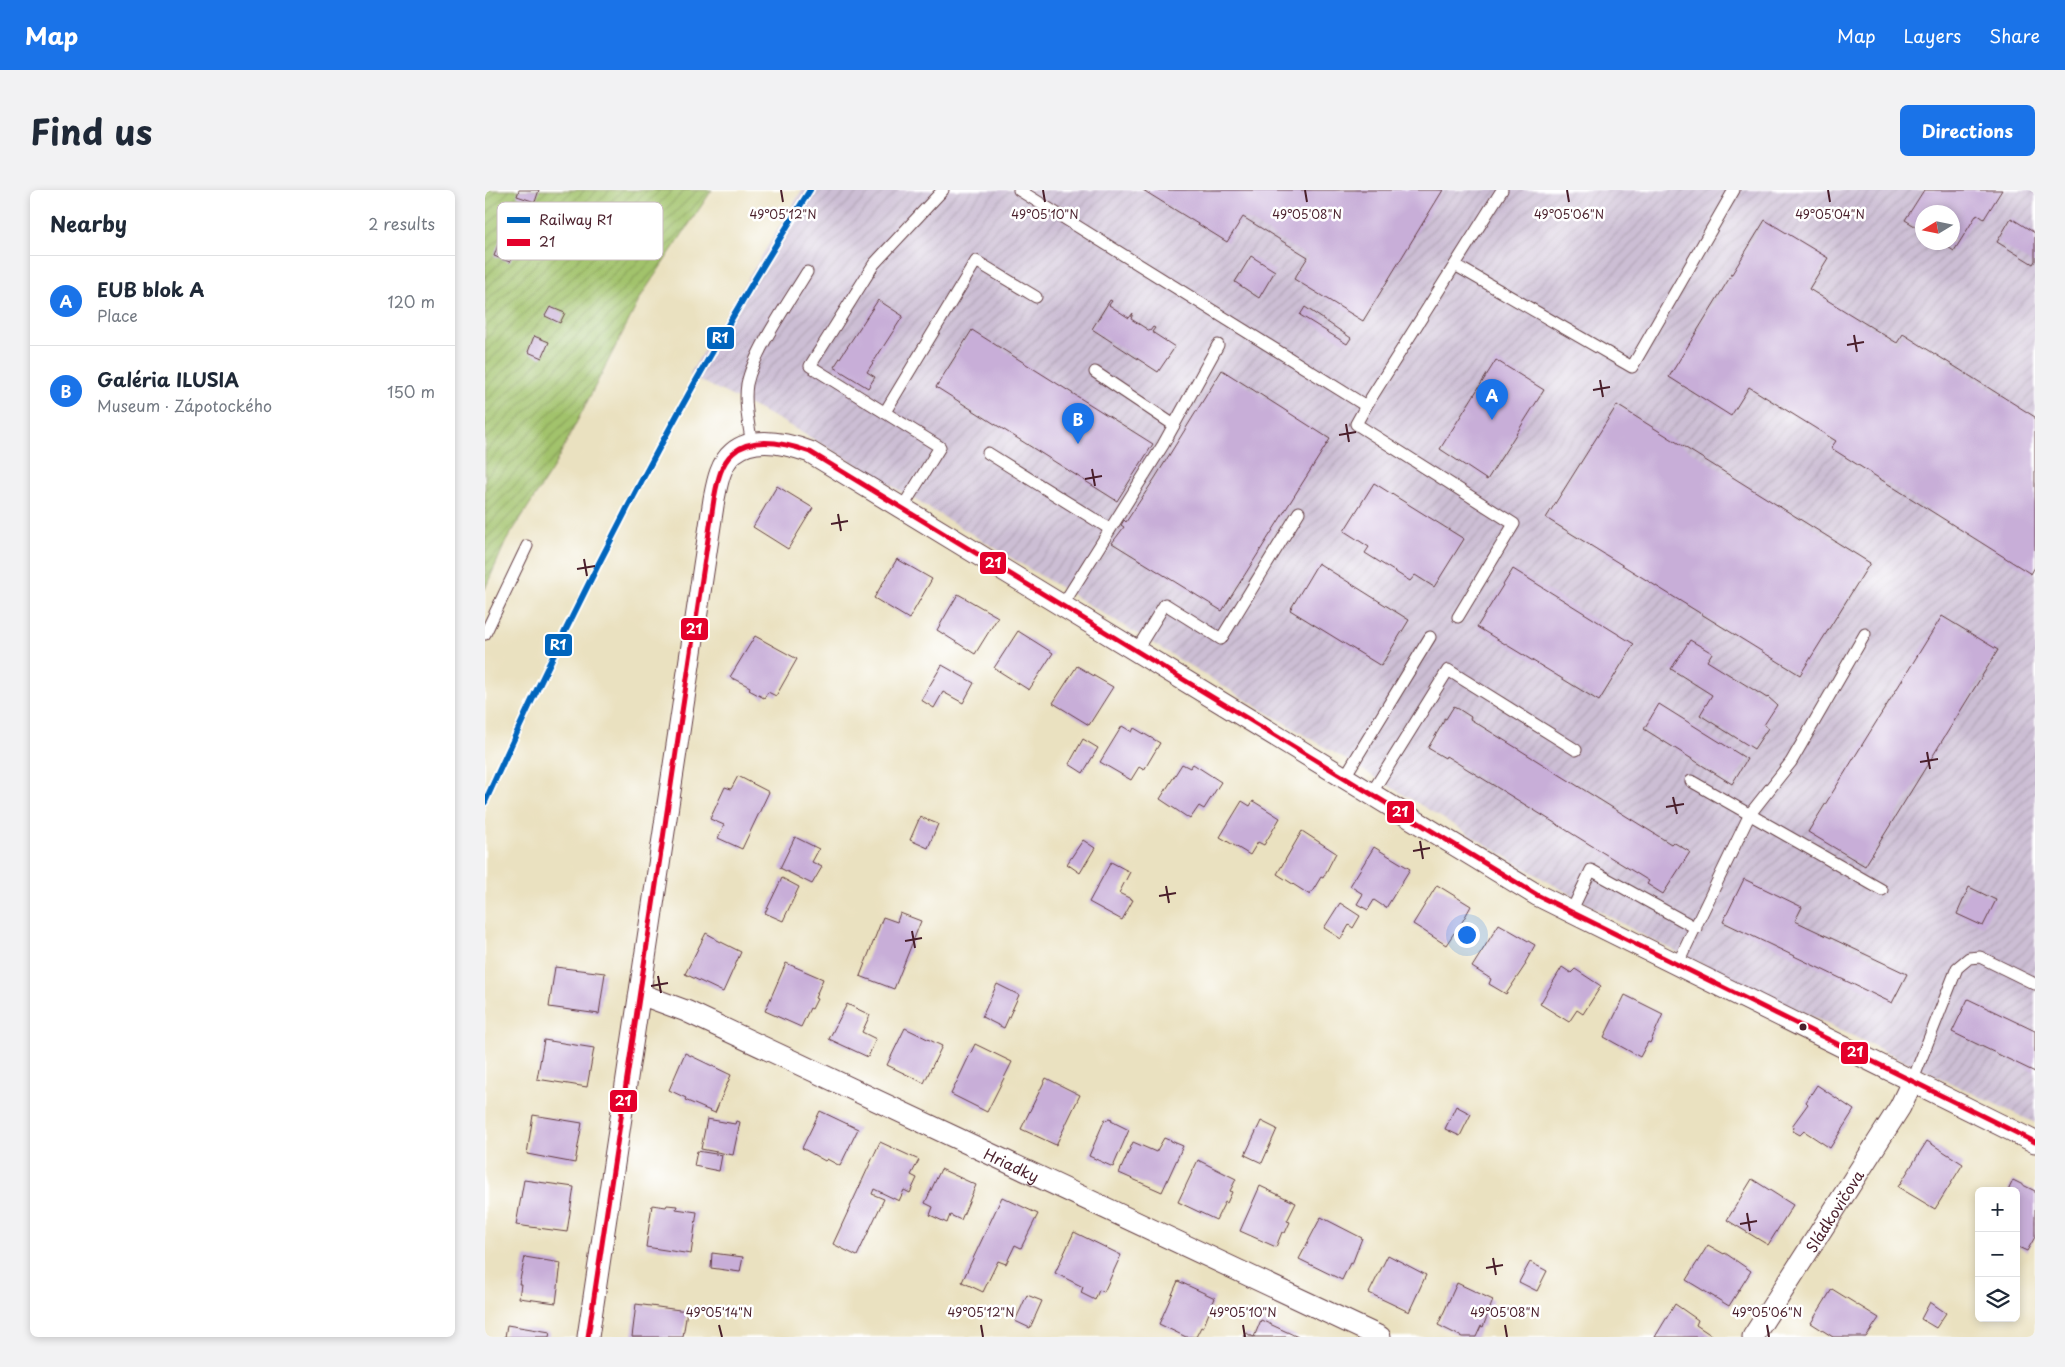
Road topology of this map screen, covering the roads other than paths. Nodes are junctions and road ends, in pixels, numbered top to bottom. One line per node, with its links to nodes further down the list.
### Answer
1 (943, 190): 11 (lane)
2 (1019, 190): 10 (lane)
3 (1502, 190): 5 (lane)
4 (1734, 190): 5 (lane)
5 (1455, 266): 10 (lane)
6 (807, 272): 13 (lane)
7 (1035, 297): 11 (lane)
8 (1218, 345): 12 (lane)
9 (1095, 372): 12 (lane)
10 (1366, 406): 20 (lane)
11 (885, 412): 15 (lane)
12 (1174, 425): 17 (lane)
13 (752, 445): 15 (street); 35 (street)
14 (988, 453): 17 (lane)
15 (902, 508): 19 (street)
16 (1299, 512): 24 (lane)
17 (1110, 529): 19 (lane)
18 (527, 546): 21 (lane)
19 (1062, 606): 24 (street)
20 (1458, 617)
21 (485, 634)
22 (1865, 634): 29 (lane)
23 (1430, 637): 26 (lane)
24 (1136, 651): 26 (street)
25 (1576, 750): 28 (lane)
26 (1344, 778): 28 (street)
27 (1691, 781): 29 (lane)
28 (1371, 794): 31 (street)
29 (1750, 814): 30 (lane); 32 (lane)
30 (1882, 890)
31 (1571, 912): 32 (lane); 33 (street)
32 (1696, 928): 33 (lane)
33 (1677, 966): 36 (street)
34 (2035, 984): 36 (lane)
35 (640, 994): 38 (street); 39 (street, Hriadky)
36 (1912, 1082): 37 (street); 40 (street, Sládkovičova)
37 (2035, 1142)
38 (588, 1337)
39 (1381, 1337)
40 (1753, 1337)

